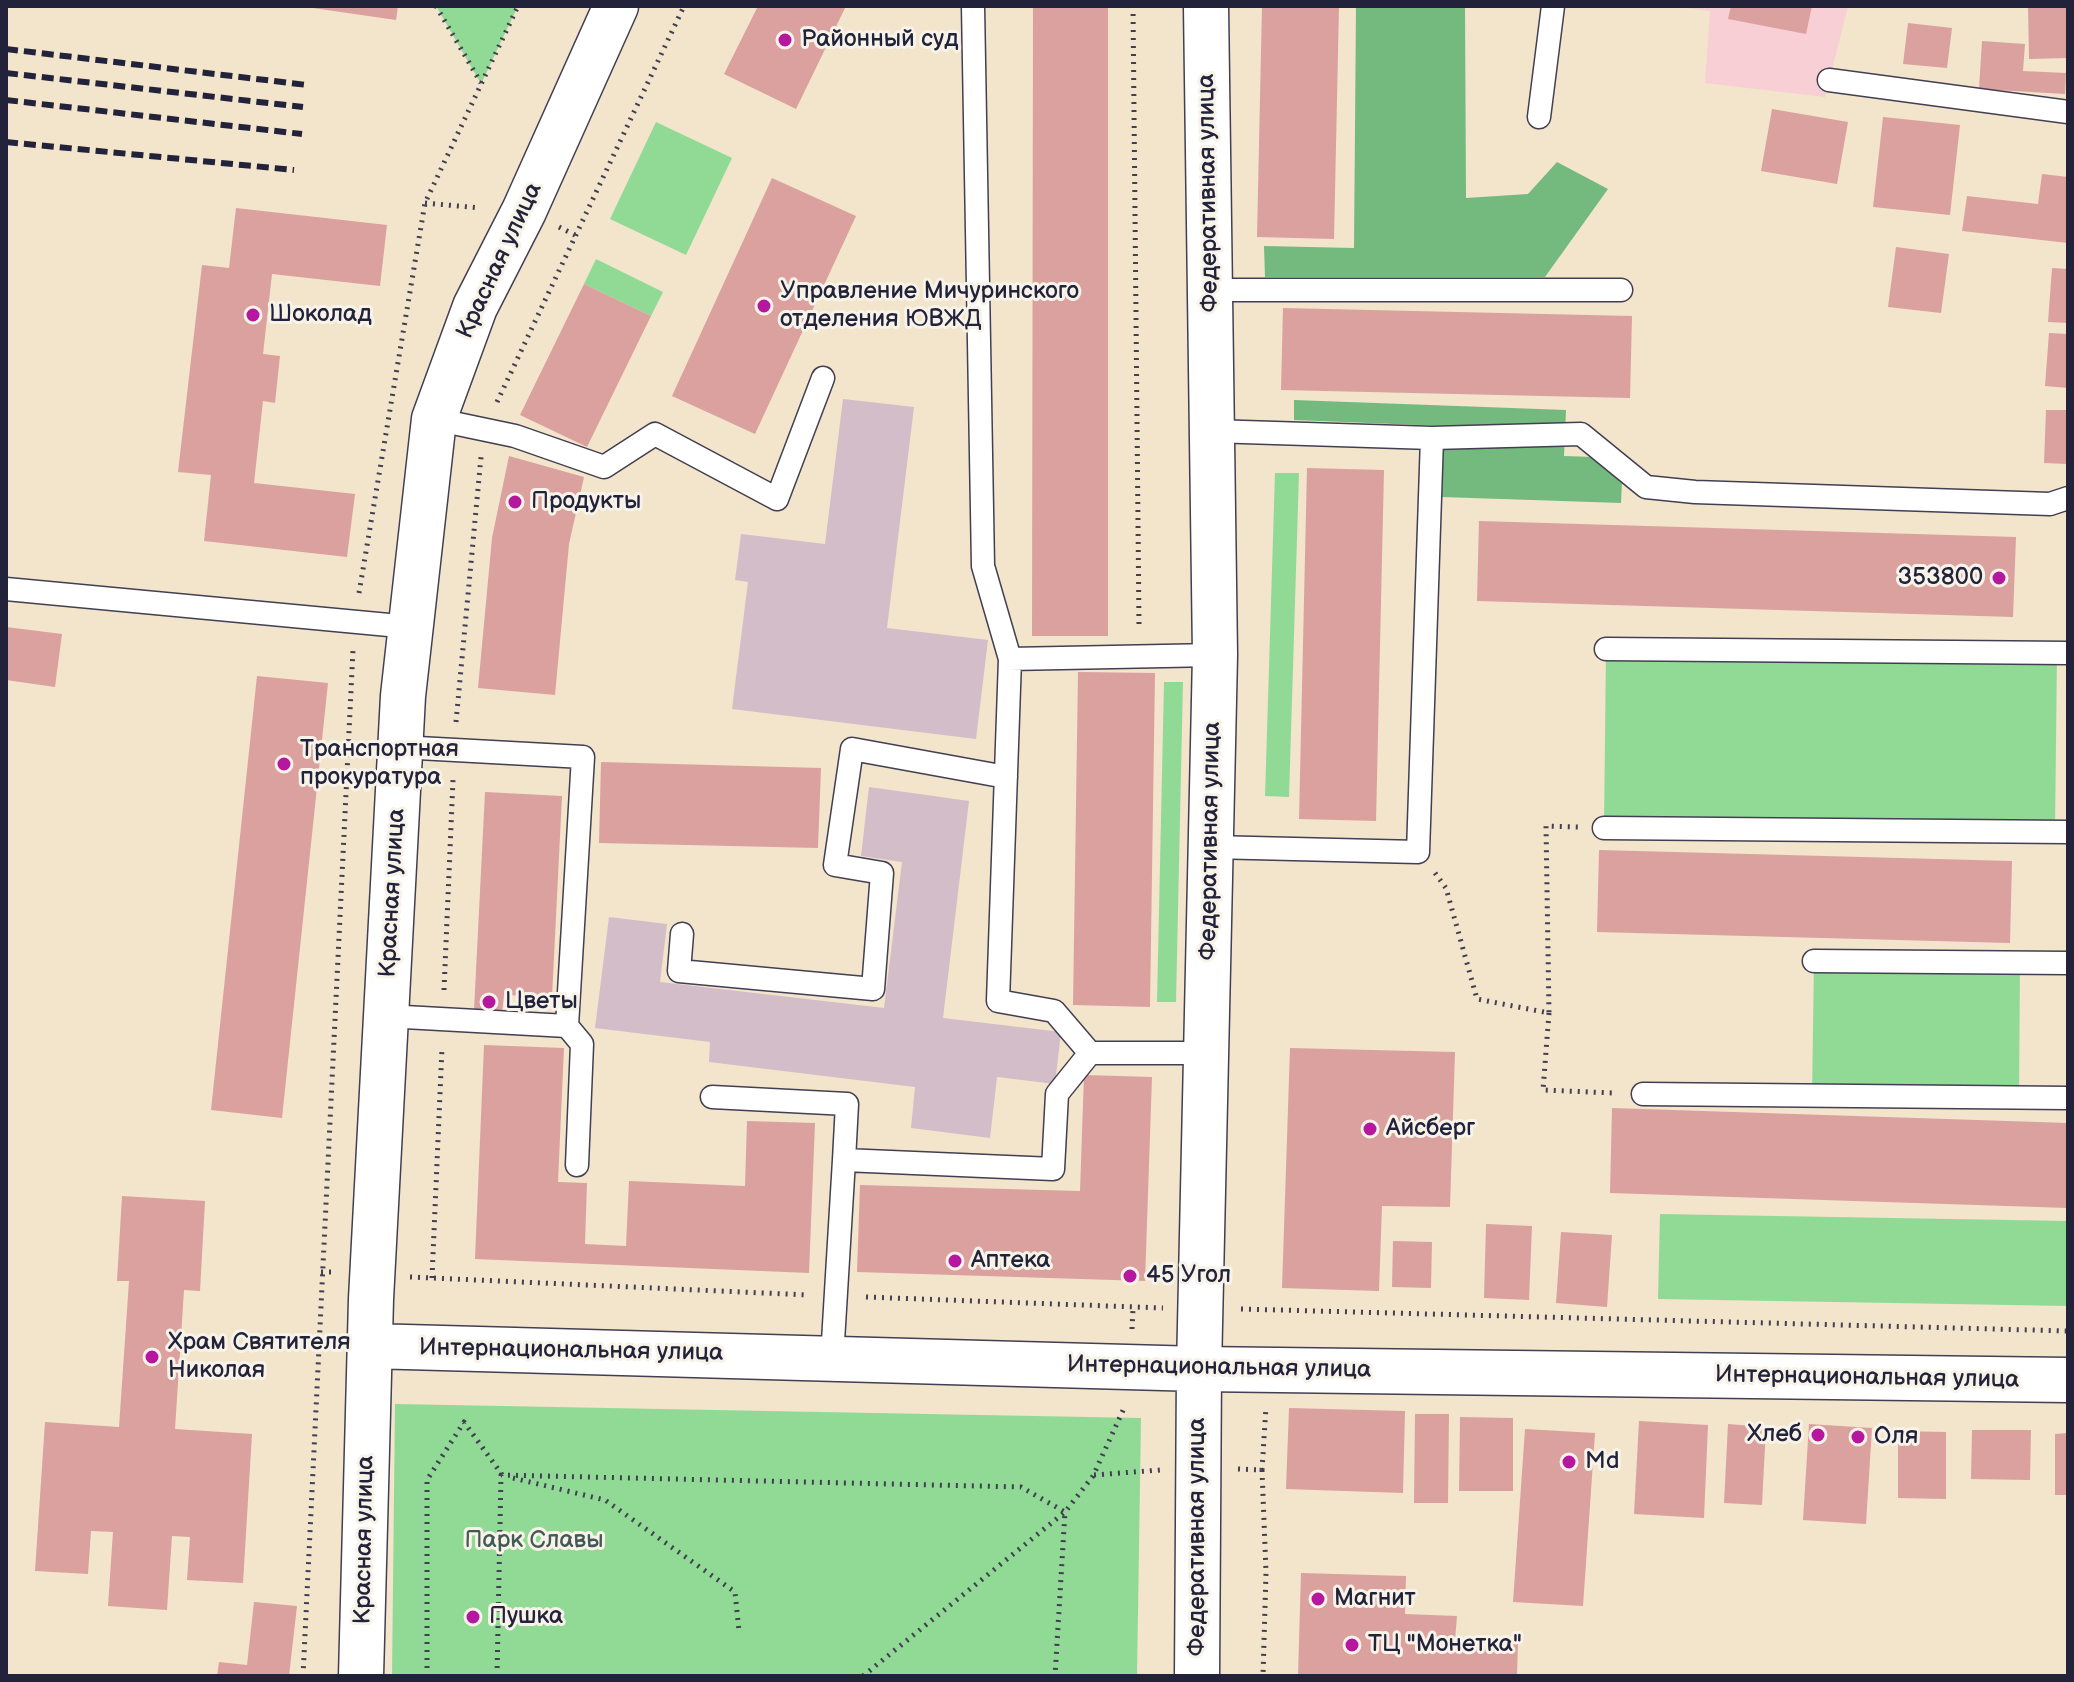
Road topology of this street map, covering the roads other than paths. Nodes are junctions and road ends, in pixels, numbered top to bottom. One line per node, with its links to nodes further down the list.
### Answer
1 (616, 6): 11 (main road, Красная улица)
2 (973, 6): 20 (lane)
3 (1206, 6): 8 (main road, Федеративная улица)
4 (1553, 6): 7 (lane)
5 (1829, 80): 6 (lane)
6 (2068, 112)
7 (1539, 117)
8 (1210, 290): 9 (lane); 12 (main road, Федеративная улица)
9 (1621, 290)
10 (823, 378): 11 (lane)
11 (434, 419): 16 (main road, Красная улица)
12 (1212, 431): 13 (lane); 19 (main road, Федеративная улица)
13 (1432, 438): 14 (lane); 25 (lane)
14 (2068, 498)
15 (6, 589): 16 (lane)
16 (410, 627): 21 (main road, Красная улица)
17 (1606, 649): 18 (lane)
18 (2068, 653)
19 (1215, 655): 20 (lane); 25 (main road, Федеративная улица)
20 (1010, 659): 22 (lane)
21 (400, 747): 29 (main road, Красная улица); 30 (lane)
22 (1006, 777): 26 (lane); 31 (lane)
23 (1604, 828): 24 (lane)
24 (2068, 832)
25 (1211, 847): 32 (main road, Федеративная улица)
26 (682, 934)
27 (1814, 961): 28 (lane)
28 (2068, 963)
29 (386, 1016): 30 (lane); 38 (main road, Красная улица)
30 (567, 1026): 37 (lane)
31 (1090, 1053): 32 (lane); 36 (lane)
32 (1207, 1053): 40 (main road, Федеративная улица)
33 (1643, 1094): 35 (lane)
34 (712, 1097): 36 (lane)
35 (2068, 1098)
36 (844, 1160): 39 (lane)
37 (577, 1165)
38 (370, 1346): 39 (main road, Интернациональная улица); 42 (main road, Красная улица)
39 (832, 1358): 40 (main road, Интернациональная улица)
40 (1199, 1369): 41 (main road, Интернациональная улица); 43 (main road, Федеративная улица)
41 (2068, 1380)
42 (361, 1676)
43 (1197, 1676)

